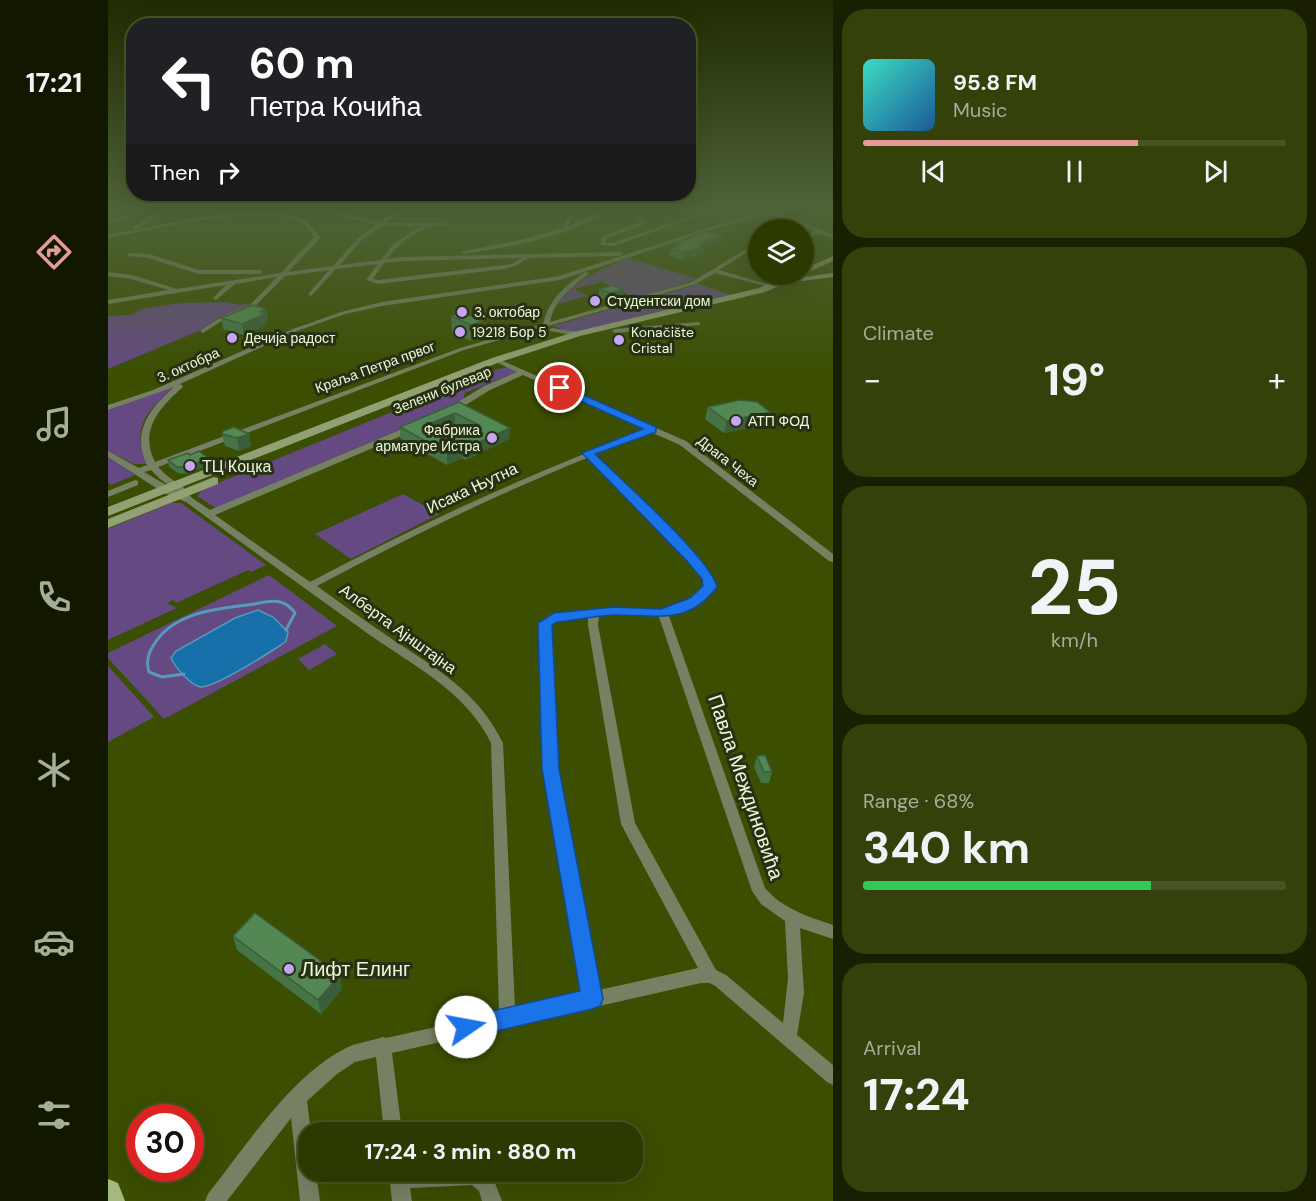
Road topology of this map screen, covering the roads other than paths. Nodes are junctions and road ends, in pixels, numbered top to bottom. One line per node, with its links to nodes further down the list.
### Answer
1 (174, 264): 14 (street)
2 (293, 264): 14 (street)
3 (337, 264): 10 (street)
4 (358, 264): 10 (street)
5 (380, 264): 6 (street)
6 (515, 264)
7 (590, 264): 11 (street)
8 (605, 264): 11 (street, 3. октобра)
9 (727, 264): 12 (street, Краља Петра првог)
10 (334, 267): 14 (street); 22 (street)
11 (596, 267): 16 (street, 3. октобра); 20 (street)
12 (716, 271): 15 (street); 26 (street, Краља Петра првог)
13 (108, 274): 21 (street)
14 (284, 274): 17 (street); 29 (street)
15 (748, 276)
16 (548, 281): 20 (street); 33 (street, 3. октобра)
17 (232, 282): 21 (street); 23 (street)
18 (774, 285): 30 (street, Зелени булевар)
19 (777, 285): 28 (street, Зелени булевар)
20 (566, 288): 25 (street)
21 (177, 291): 24 (street)
22 (311, 294)
23 (216, 298)
24 (108, 302)
25 (548, 315): 26 (street); 30 (street)
26 (564, 319): 30 (street, Краља Петра првог)
27 (698, 324): 28 (street)
28 (647, 326): 31 (street, Зелени булевар)
29 (204, 331)
30 (551, 332): 31 (street, Зелени булевар); 38 (street, Краља Петра првог)
31 (501, 362): 32 (street, Драга Чеха); 44 (street, Зелени булевар); 44 (street, Зелени булевар)
32 (524, 372): 35 (street); 37 (street, Драга Чеха)
33 (189, 378): 34 (street, 3. октобра); 41 (street)
34 (108, 408)
35 (444, 413)
36 (422, 423): 47 (street)
37 (652, 430): 39 (street, Исака Њутна); 49 (street, Драга Чеха)
38 (203, 447): 41 (street, Краља Петра првог); 41 (street, Краља Петра првог)
39 (588, 453): 50 (street, Исака Њутна); 52 (street)
40 (108, 454): 42 (street)
41 (153, 463): 42 (street, Краља Петра првог); 44 (street)
42 (140, 471): 44 (street)
43 (135, 483): 45 (street)
44 (172, 489): 46 (street, Зелени булевар); 47 (street, Алберта Ајнштајна); 48 (street, Зелени булевар)
45 (108, 494)
46 (108, 512)
47 (209, 514): 50 (street, Алберта Ајнштајна)
48 (108, 524)
49 (833, 559)
50 (310, 586): 57 (street, Алберта Ајнштајна)
51 (594, 614): 52 (street); 55 (street); 56 (street)
52 (663, 614): 53 (street, Павла Междиновића)
53 (792, 919): 54 (street, Павла Междиновића); 58 (street)
54 (833, 932)
55 (710, 975): 56 (street); 58 (street)
56 (592, 999): 57 (street)
57 (507, 1019): 59 (street)
58 (788, 1038): 60 (street)
59 (382, 1045): 61 (street); 62 (street)
60 (833, 1076)
61 (297, 1096): 67 (street); 68 (street)
62 (392, 1122)
63 (400, 1182): 69 (street)
64 (483, 1182): 70 (street)
65 (108, 1192): 66 (main road)
66 (111, 1201)
67 (215, 1201)
68 (309, 1201)
69 (402, 1201)
70 (492, 1201)

